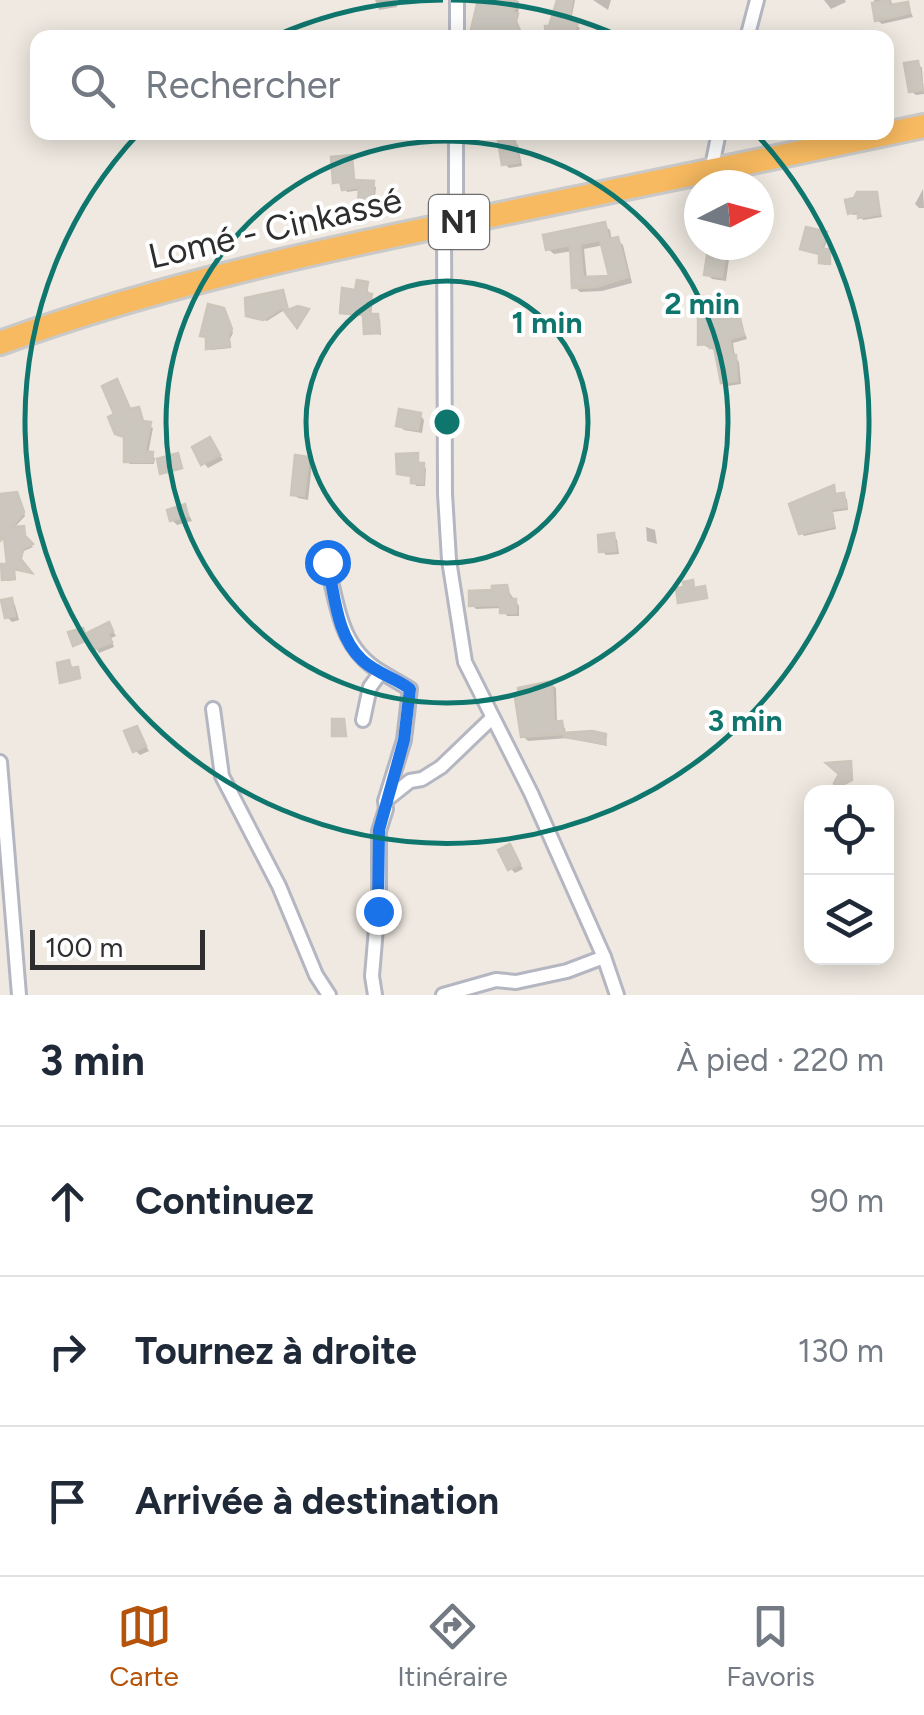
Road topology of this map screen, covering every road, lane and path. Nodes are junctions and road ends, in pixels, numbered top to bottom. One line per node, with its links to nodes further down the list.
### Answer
1 (457, 0): 3 (street)
2 (756, 0): 4 (street)
3 (456, 30)
4 (749, 30)
5 (924, 126): 6 (highway, Lomé - Cinkassé / N1)
6 (894, 132)
7 (455, 140): 12 (street)
8 (717, 140): 10 (street)
9 (856, 140): 10 (highway, Lomé - Cinkassé / N1)
10 (711, 170)
11 (684, 175): 12 (highway, Lomé - Cinkassé / N1)
12 (450, 223): 13 (highway, Lomé - Cinkassé / N1); 17 (street)
13 (0, 343)
14 (327, 562): 15 (street)
15 (381, 672): 18 (street); 20 (street)
16 (212, 708): 23 (street)
17 (492, 718): 20 (street); 21 (street)
18 (362, 720)
19 (0, 762): 22 (street)
20 (385, 800): 24 (street)
21 (604, 957): 25 (street); 26 (street)
22 (19, 995)
23 (330, 995)
24 (375, 995)
25 (443, 995)
26 (617, 995)

